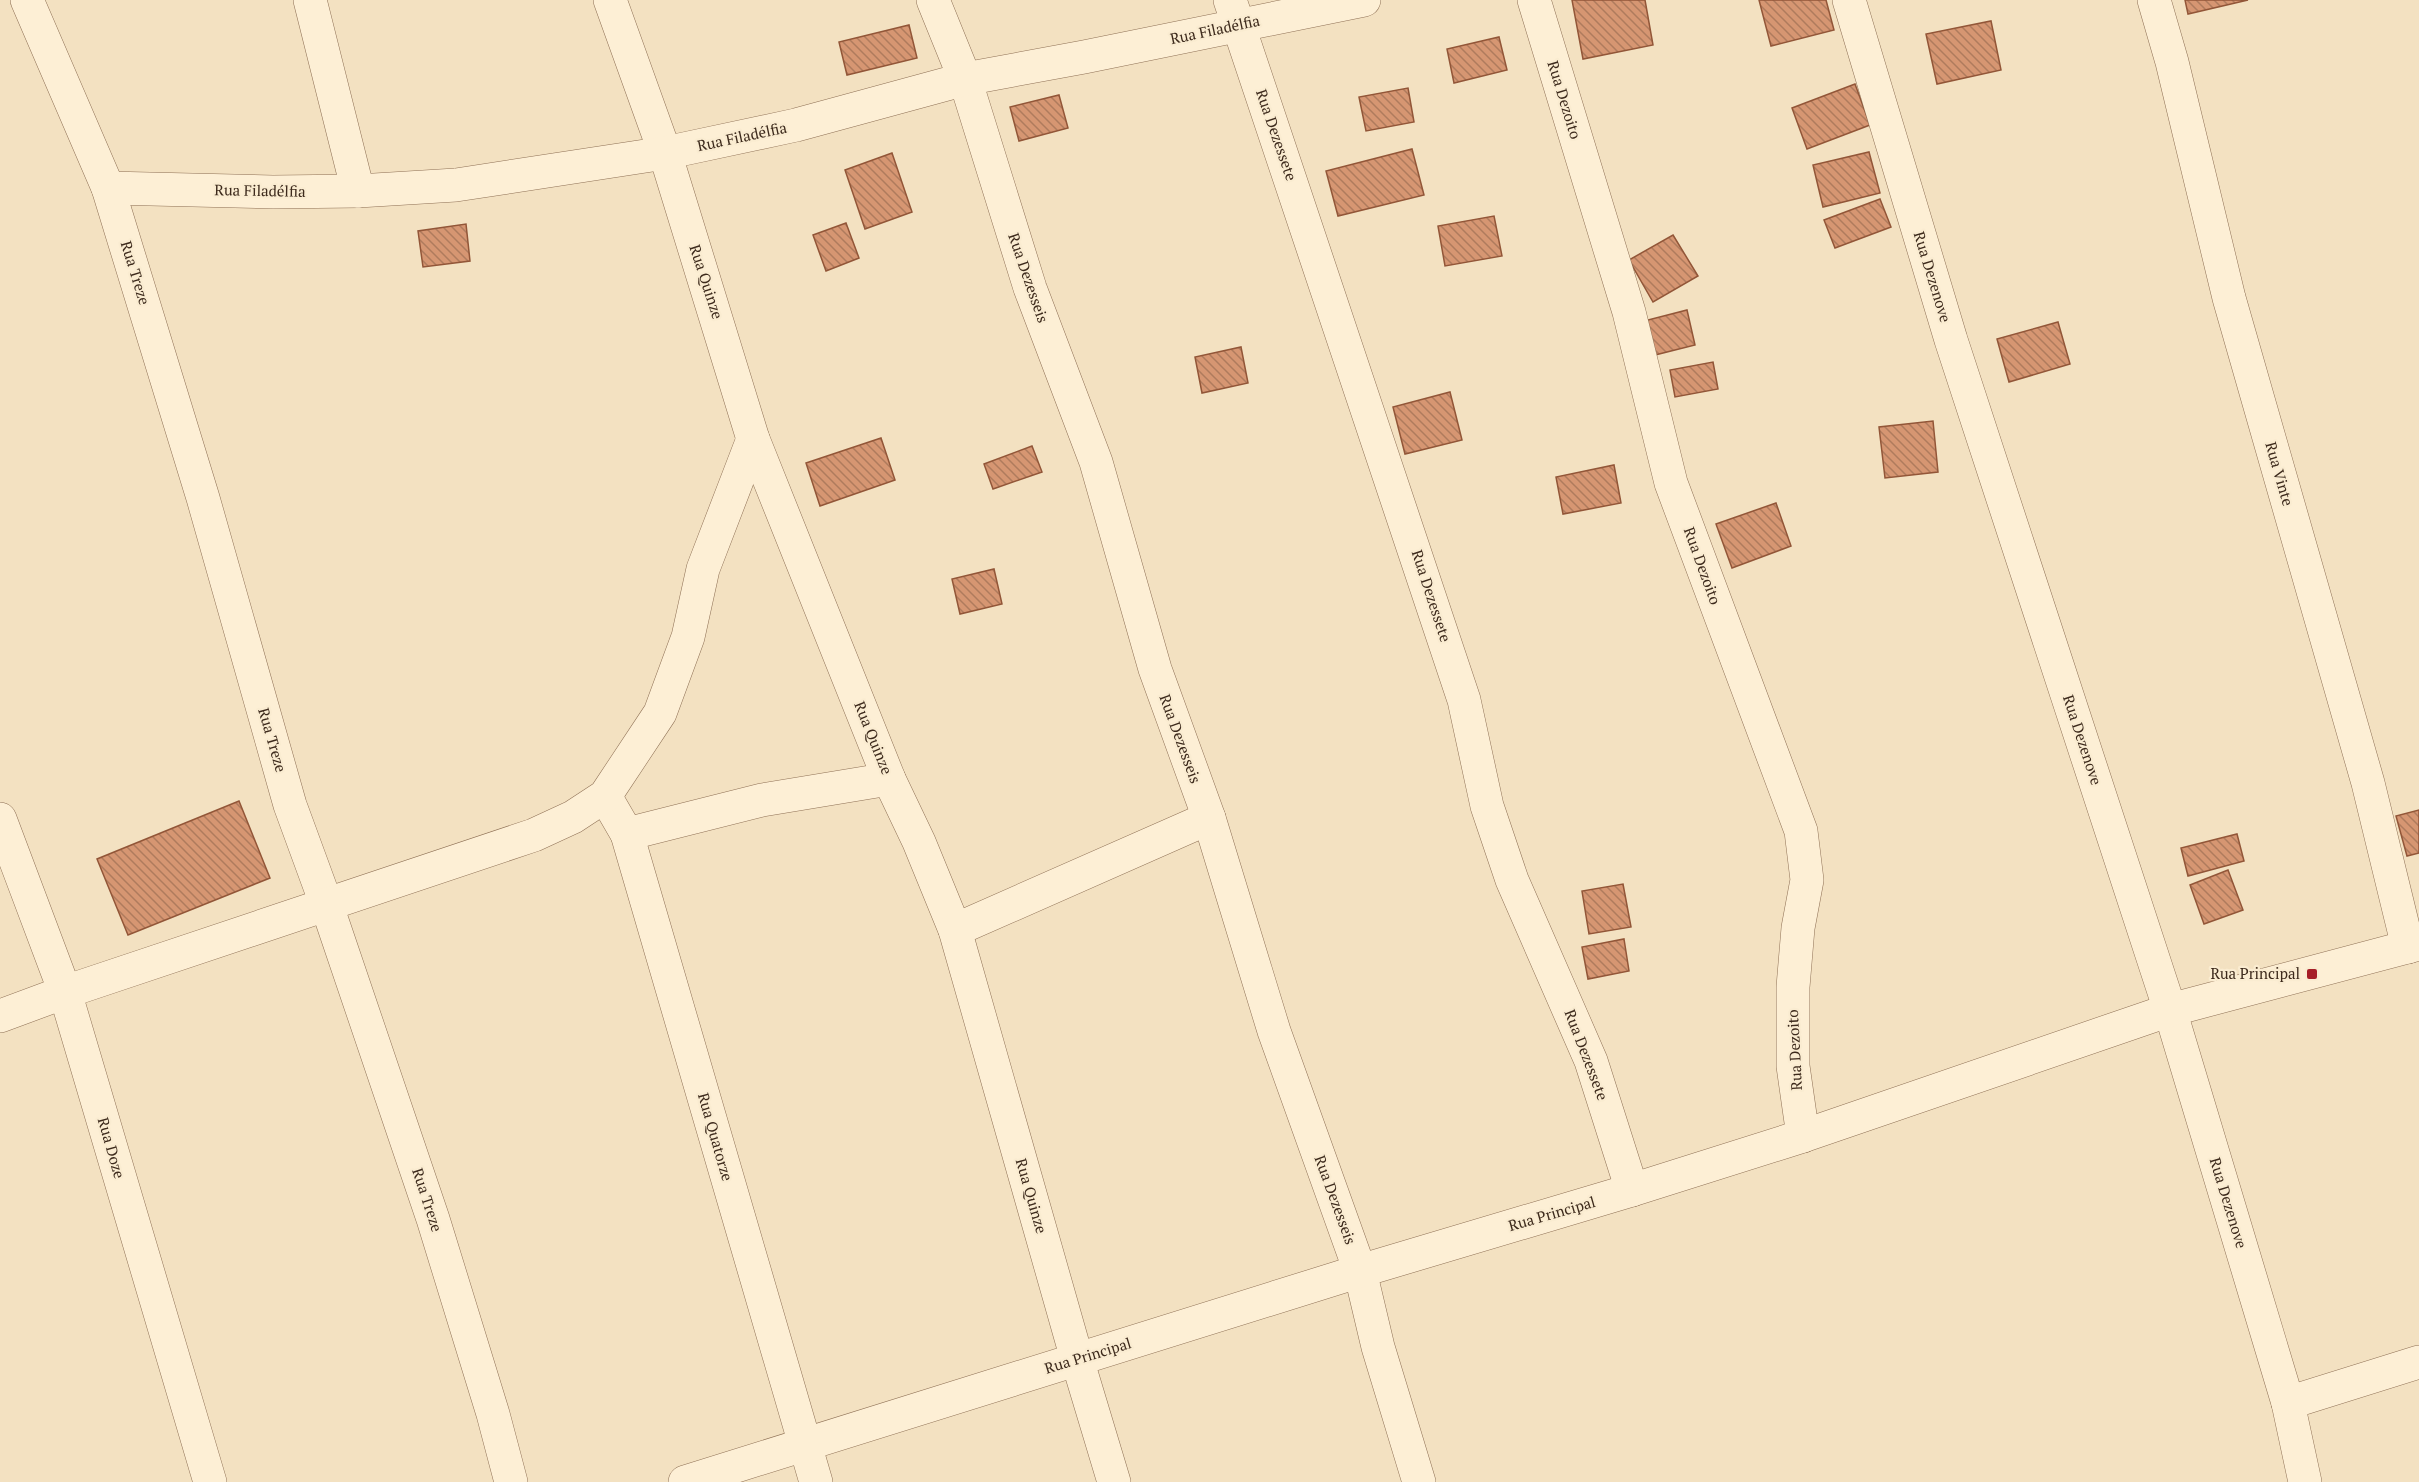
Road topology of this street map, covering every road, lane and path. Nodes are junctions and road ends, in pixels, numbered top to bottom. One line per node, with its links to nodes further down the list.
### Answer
1 (27, 0): 12 (street, Rua Treze)
2 (310, 0): 13 (street)
3 (610, 0): 11 (street, Rua Quinze)
4 (933, 0): 10 (street, Rua Dezesseis)
5 (1364, 0): 9 (street, Rua Filadélfia)
6 (1534, 0): 26 (street, Rua Dezoito)
7 (1849, 0): 24 (street, Rua Dezenove)
8 (2154, 0): 22 (street, Rua Vinte)
9 (1234, 13): 10 (street, Rua Filadélfia); 27 (street, Rua Dezessete)
10 (965, 79): 11 (street, Rua Filadélfia); 17 (street, Rua Dezesseis)
11 (665, 153): 13 (street, Rua Filadélfia); 14 (street, Rua Quinze)
12 (108, 188): 13 (street, Rua Filadélfia); 20 (street, Rua Treze)
13 (358, 191)
14 (753, 439): 15 (street, Rua Quinze); 16 (street)
15 (889, 779): 19 (street); 21 (street, Rua Quinze)
16 (605, 796): 19 (street, Rua Quatorze); 20 (street)
17 (1209, 818): 21 (street); 28 (street, Rua Dezesseis)
18 (0, 819): 23 (street, Rua Doze)
19 (627, 834): 32 (street, Rua Quatorze)
20 (327, 906): 23 (street); 34 (street, Rua Treze)
21 (955, 930): 29 (street, Rua Quinze)
22 (2413, 945): 24 (street, Rua Principal)
23 (65, 992): 25 (street); 33 (street, Rua Doze)
24 (2170, 1010): 26 (street, Rua Principal); 31 (street, Rua Dezenove)
25 (0, 1016)
26 (1803, 1136): 27 (street, Rua Principal)
27 (1632, 1191): 28 (street, Rua Principal)
28 (1360, 1271): 29 (street, Rua Principal); 38 (street, Rua Dezesseis)
29 (1077, 1359): 32 (street, Rua Principal); 37 (street, Rua Quinze)
30 (2419, 1362): 31 (street)
31 (2288, 1403): 39 (street, Rua Dezenove)
32 (805, 1444): 35 (street, Rua Principal); 36 (street, Rua Quatorze)
33 (210, 1482)
34 (510, 1482)
35 (685, 1482)
36 (816, 1482)
37 (1114, 1482)
38 (1419, 1482)
39 (2305, 1482)

